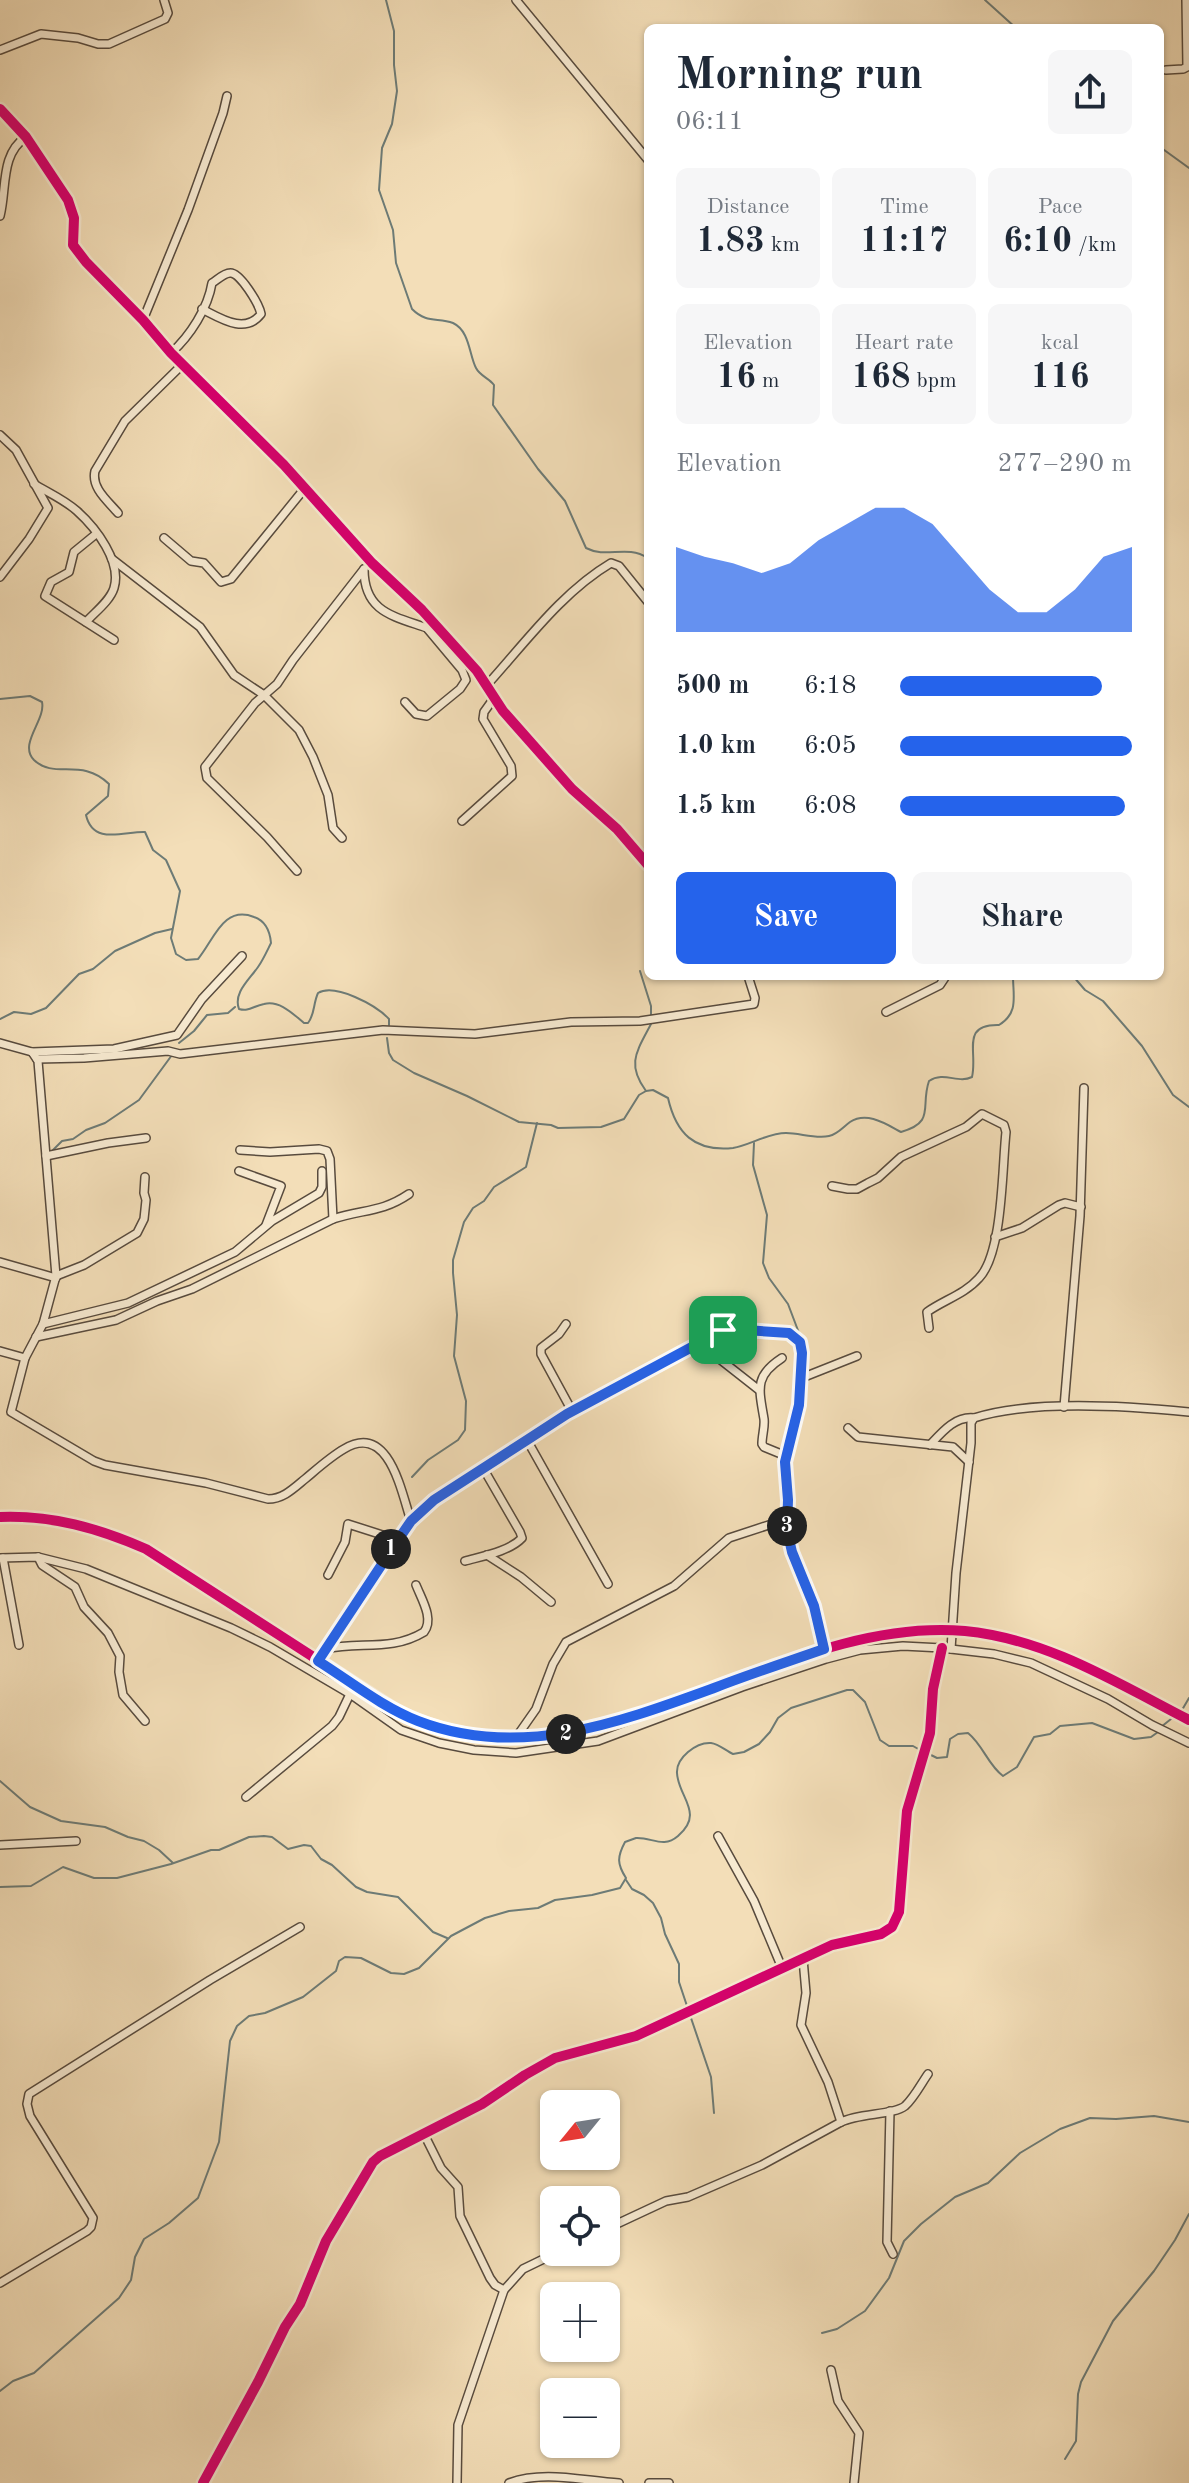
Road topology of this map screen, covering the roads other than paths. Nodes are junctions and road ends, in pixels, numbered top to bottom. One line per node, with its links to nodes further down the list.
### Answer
1 (164, 0): 4 (street)
2 (516, 0): 9 (street)
3 (1186, 0): 5 (street)
4 (0, 50)
5 (1166, 70)
6 (227, 96): 12 (street)
7 (0, 109): 8 (street)
8 (26, 137): 10 (street); 12 (street)
9 (644, 155)
10 (0, 216)
11 (202, 309): 11 (street); 13 (street)
12 (143, 320): 13 (street)
13 (171, 353): 14 (street)
14 (183, 364): 17 (street); 20 (street)
15 (0, 435): 16 (street)
16 (34, 484): 18 (street); 19 (street)
17 (305, 488): 22 (street); 24 (street)
18 (64, 501): 19 (street); 21 (street)
19 (48, 508): 26 (street)
20 (118, 513)
21 (96, 534): 23 (street); 28 (street)
22 (164, 538)
23 (112, 559): 28 (street); 33 (street)
24 (372, 563): 25 (street); 30 (street)
25 (364, 569): 29 (street); 33 (street)
26 (0, 577)
27 (644, 597): 32 (street)
28 (86, 622): 31 (street)
29 (426, 627): 30 (street); 35 (street)
30 (441, 631): 32 (street)
31 (114, 640)
32 (487, 685): 34 (street)
33 (264, 695): 37 (street); 39 (street)
34 (494, 698): 36 (street); 38 (street)
35 (405, 702)
36 (462, 821)
37 (342, 838)
38 (644, 860)
39 (297, 871)
40 (242, 956): 45 (street)
41 (749, 980): 45 (street)
42 (943, 980): 43 (street)
43 (886, 1012)
44 (0, 1043): 45 (street)
45 (35, 1055): 49 (street)
46 (1084, 1088): 55 (street)
47 (146, 1138): 49 (street)
48 (240, 1150): 56 (street)
49 (46, 1156): 60 (street)
50 (239, 1171): 57 (street)
51 (322, 1171): 57 (street)
52 (145, 1177): 60 (street)
53 (832, 1186): 58 (street)
54 (409, 1194): 56 (street)
55 (1081, 1207): 58 (street); 72 (street)
56 (333, 1219): 64 (street)
57 (266, 1225): 61 (street)
58 (995, 1237): 63 (street)
59 (0, 1262): 60 (street)
60 (56, 1277): 61 (street)
61 (43, 1324): 64 (street)
62 (566, 1324): 73 (street)
63 (929, 1328)
64 (36, 1337): 68 (street)
65 (0, 1351): 68 (street)
66 (857, 1356): 70 (street)
67 (717, 1357): 71 (street)
68 (25, 1358): 84 (street)
69 (782, 1358): 71 (street)
70 (799, 1379): 73 (street); 79 (street)
71 (759, 1390): 79 (street)
72 (1064, 1407): 74 (street); 75 (street)
73 (572, 1411): 77 (street)
74 (1189, 1412)
75 (974, 1418): 78 (street); 80 (street)
76 (848, 1428): 78 (street)
77 (527, 1440): 81 (street); 93 (street)
78 (930, 1445): 80 (street)
79 (786, 1456): 83 (street)
80 (969, 1462): 96 (street)
81 (483, 1468): 84 (street); 86 (street)
82 (0, 1517): 102 (street)
83 (787, 1519): 100 (street); 106 (street)
84 (411, 1521): 85 (street)
85 (398, 1540): 91 (street); 99 (street)
86 (487, 1555): 89 (street); 95 (street)
87 (38, 1557): 88 (street); 90 (street); 92 (street)
88 (1, 1558): 97 (street)
89 (465, 1561)
90 (72, 1565): 92 (street); 103 (street)
91 (328, 1575)
92 (62, 1578): 105 (street)
93 (608, 1584)
94 (416, 1585): 99 (street)
95 (551, 1602)
96 (954, 1631): 100 (street); 101 (street); 104 (street)
97 (19, 1645)
98 (942, 1648): 101 (street); 103 (street); 113 (street)
99 (326, 1649): 102 (street)
100 (824, 1649): 106 (street)
101 (951, 1649): 107 (street)
102 (318, 1661): 106 (street)
103 (350, 1694): 108 (street)
104 (1189, 1720)
105 (145, 1721)
106 (515, 1739)
107 (1189, 1743)
108 (246, 1797)
109 (718, 1836): 114 (street)
110 (76, 1841): 111 (street)
111 (0, 1845)
112 (300, 1927): 122 (street)
113 (803, 1959): 114 (street); 117 (street)
114 (782, 1968): 118 (street)
115 (928, 2074): 116 (street)
116 (890, 2111): 117 (street); 120 (street)
117 (841, 2122): 119 (street)
118 (423, 2132): 123 (street); 125 (street)
119 (620, 2222)
120 (893, 2254)
121 (540, 2261): 123 (street)
122 (0, 2283)
123 (504, 2290): 126 (street)
124 (831, 2370): 131 (street)
125 (203, 2483)
126 (457, 2483)
127 (509, 2483): 128 (street)
128 (619, 2483)
129 (649, 2483): 130 (street)
130 (669, 2483)
131 (854, 2483)

